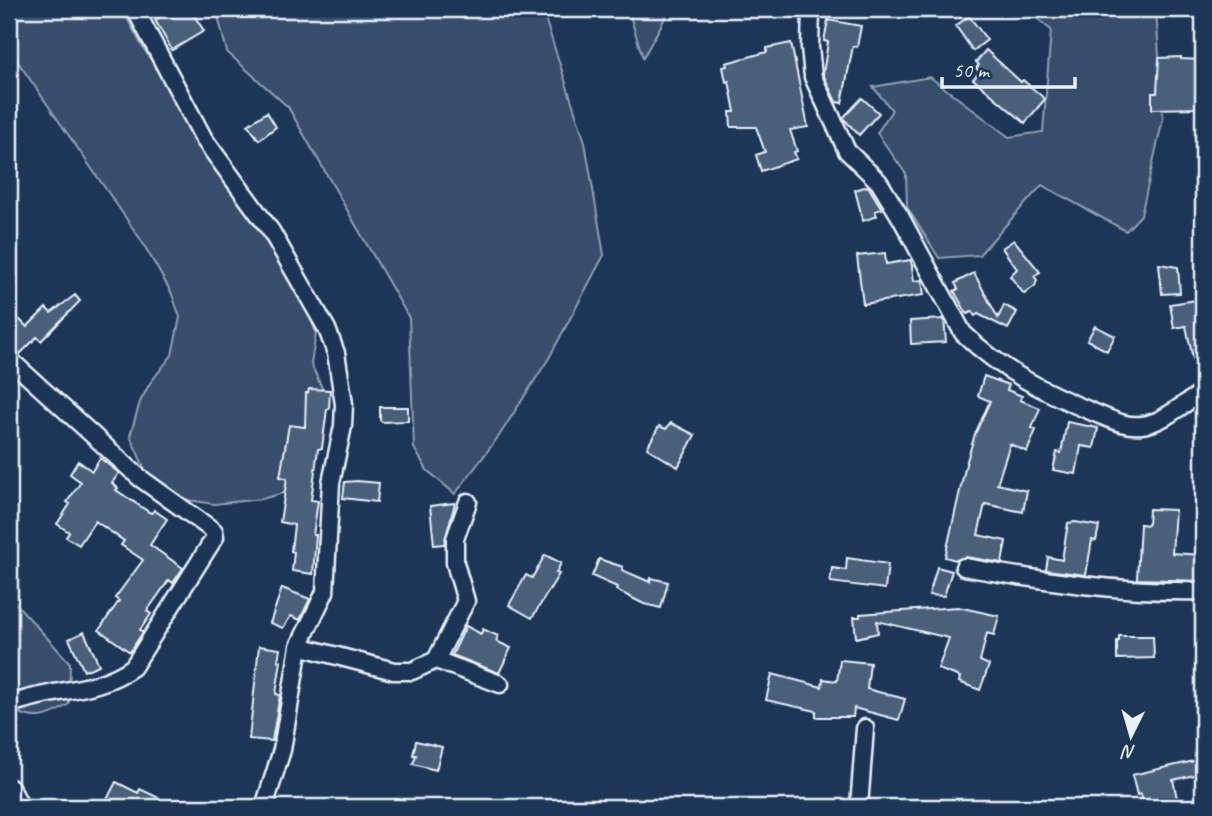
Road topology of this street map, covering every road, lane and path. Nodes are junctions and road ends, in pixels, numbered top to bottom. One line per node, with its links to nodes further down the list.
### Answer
1 (135, 9): 8 (street)
2 (811, 9): 4 (street)
3 (9, 359): 11 (street)
4 (1203, 393)
5 (468, 502): 9 (street)
6 (964, 567): 7 (street)
7 (1203, 591)
8 (299, 646): 9 (street); 15 (street)
9 (436, 660): 10 (street)
10 (500, 684)
11 (9, 705)
12 (865, 728): 16 (street)
13 (9, 790): 14 (street)
14 (18, 807)
15 (264, 807)
16 (859, 807)

